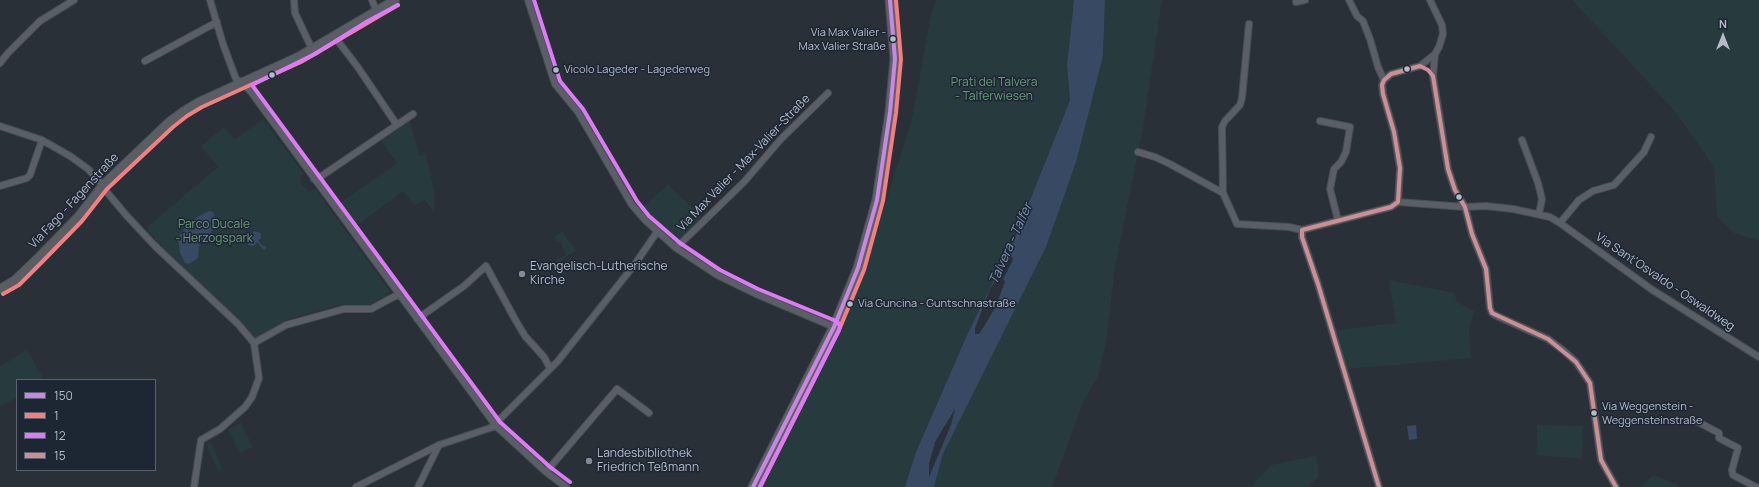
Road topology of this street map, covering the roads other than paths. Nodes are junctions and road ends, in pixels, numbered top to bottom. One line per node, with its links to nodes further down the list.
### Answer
1 (74, 0): 19 (street)
2 (210, 0): 13 (street)
3 (294, 0): 16 (street)
4 (372, 0): 12 (street)
5 (394, 0): 12 (street, Via Fago - Fagenstraße)
6 (528, 0): 43 (street)
7 (890, 0): 48 (main road)
8 (1305, 0): 11 (street)
9 (1349, 0): 22 (street)
10 (1430, 0): 17 (street)
11 (1296, 2)
12 (376, 10): 15 (street, Via Fago - Fagenstraße)
13 (217, 22): 18 (street); 23 (street)
14 (1249, 24): 36 (street)
15 (334, 36): 16 (street, Via Fago - Fagenstraße); 28 (street)
16 (312, 49): 23 (street, Via Fago - Fagenstraße)
17 (1435, 54): 20 (street); 21 (street)
18 (145, 61)
19 (0, 63)
20 (1420, 66): 21 (street); 22 (street)
21 (1433, 76): 38 (street)
22 (1384, 80): 37 (street)
23 (243, 83): 33 (street); 34 (street, Via Fago - Fagenstraße)
24 (828, 93): 44 (street, Via Max Valier - Max-Valier-Straße)
25 (414, 114): 28 (street)
26 (1320, 121): 40 (street)
27 (0, 125): 30 (street)
28 (397, 125): 33 (street)
29 (1651, 137): 41 (street)
30 (42, 140): 34 (street); 35 (street)
31 (1522, 140): 39 (street)
32 (1138, 152): 36 (street)
33 (314, 179): 46 (street)
34 (103, 185): 45 (street, Via Fago - Fagenstraße); 49 (street)
35 (0, 186)
36 (1223, 193): 42 (street)
37 (1398, 202): 38 (street); 40 (street)
38 (1465, 207): 39 (street, Via Sant'Osvaldo - Oswaldweg); 63 (street)
39 (1539, 214): 41 (street, Via Sant'Osvaldo - Oswaldweg)
40 (1338, 220): 42 (street)
41 (1560, 223): 50 (street, Via Sant'Osvaldo - Oswaldweg)
42 (1302, 230): 62 (street)
43 (657, 232): 44 (street); 51 (street)
44 (676, 248): 48 (street)
45 (0, 289)
46 (398, 294): 47 (street); 49 (street)
47 (417, 319): 51 (street); 54 (street)
48 (834, 327): 61 (main road)
49 (254, 343): 57 (street)
50 (1759, 358)
51 (550, 368): 54 (street)
52 (649, 413): 56 (street)
53 (1698, 422): 64 (street)
54 (496, 426): 55 (street); 56 (street)
55 (439, 445): 58 (street); 59 (street)
56 (546, 472): 60 (street)
57 (194, 487)
58 (356, 487)
59 (418, 487)
60 (566, 487)
61 (753, 487)
62 (1380, 487)
63 (1616, 487)
64 (1756, 487)

